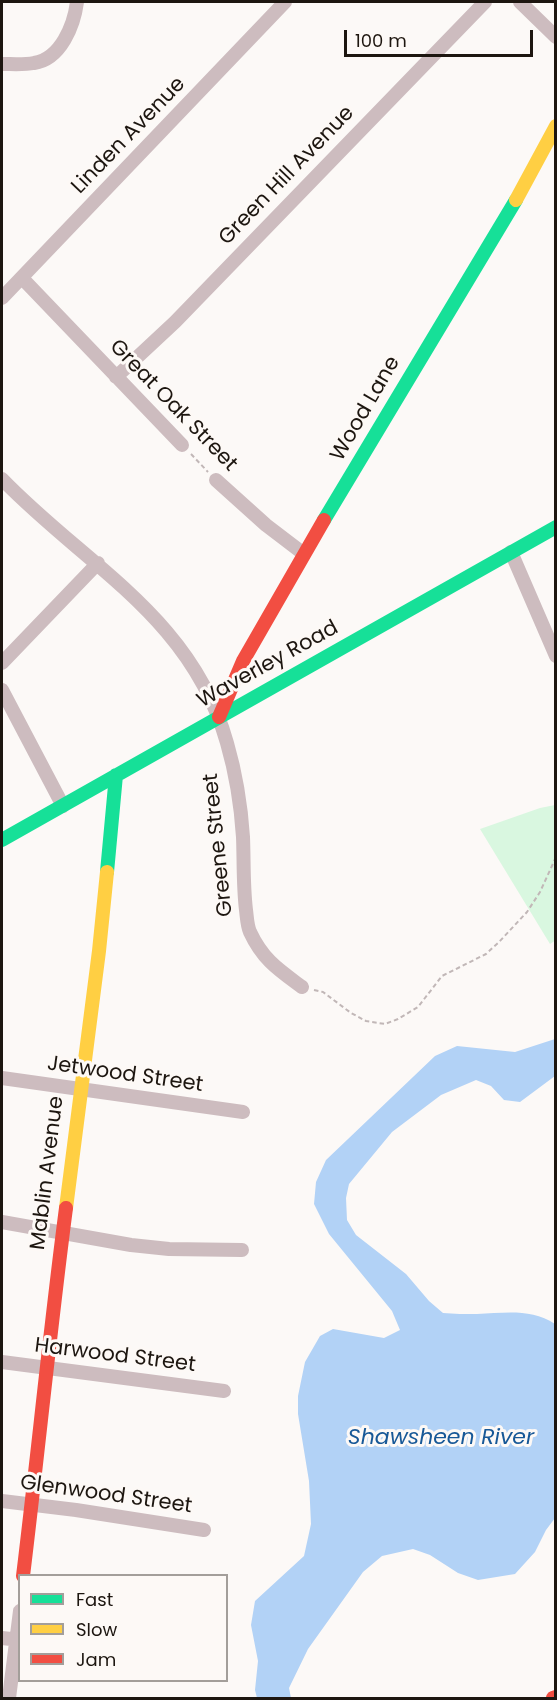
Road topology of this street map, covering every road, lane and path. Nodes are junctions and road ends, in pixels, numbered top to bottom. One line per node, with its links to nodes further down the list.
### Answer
1 (77, 2): 6 (street)
2 (285, 2): 8 (street, Linden Avenue)
3 (485, 2): 10 (street, Green Hill Avenue)
4 (520, 2): 5 (street)
5 (555, 37)
6 (2, 64)
7 (555, 126): 16 (street, Wood Lane)
8 (22, 278): 9 (street, Linden Avenue); 10 (street, Great Oak Street)
9 (2, 298)
10 (116, 377): 11 (street, Great Oak Street)
11 (182, 445): 13 (path, Great Oak Street)
12 (2, 479): 17 (street, Greene Street)
13 (216, 480): 16 (street, Great Oak Street)
14 (555, 527): 15 (street, Waverley Road)
15 (511, 552): 18 (street); 21 (street, Waverley Road)
16 (304, 554): 21 (street, Wood Lane)
17 (98, 563): 19 (street); 21 (street, Greene Street)
18 (555, 656)
19 (2, 663)
20 (2, 690): 23 (street)
21 (219, 717): 22 (street, Waverley Road); 26 (street, Greene Street)
22 (116, 776): 23 (street, Waverley Road); 28 (street, Mablin Avenue)
23 (63, 806): 24 (street, Waverley Road)
24 (2, 840)
25 (555, 857): 26 (path)
26 (302, 987)
27 (2, 1078): 28 (street, Jetwood Street)
28 (80, 1090): 29 (street, Jetwood Street); 31 (street, Mablin Avenue)
29 (243, 1112)
30 (2, 1222): 31 (street)
31 (63, 1233): 32 (street); 34 (street, Mablin Avenue)
32 (242, 1250)
33 (2, 1362): 34 (street, Harwood Street)
34 (45, 1368): 35 (street, Harwood Street); 37 (street, Mablin Avenue)
35 (224, 1391)
36 (2, 1501): 37 (street, Glenwood Street)
37 (31, 1504): 38 (street, Glenwood Street); 39 (street, Mablin Avenue)
38 (204, 1530)
39 (23, 1574)
40 (2, 1638): 41 (street)
41 (18, 1640): 42 (street)
42 (9, 1698)

